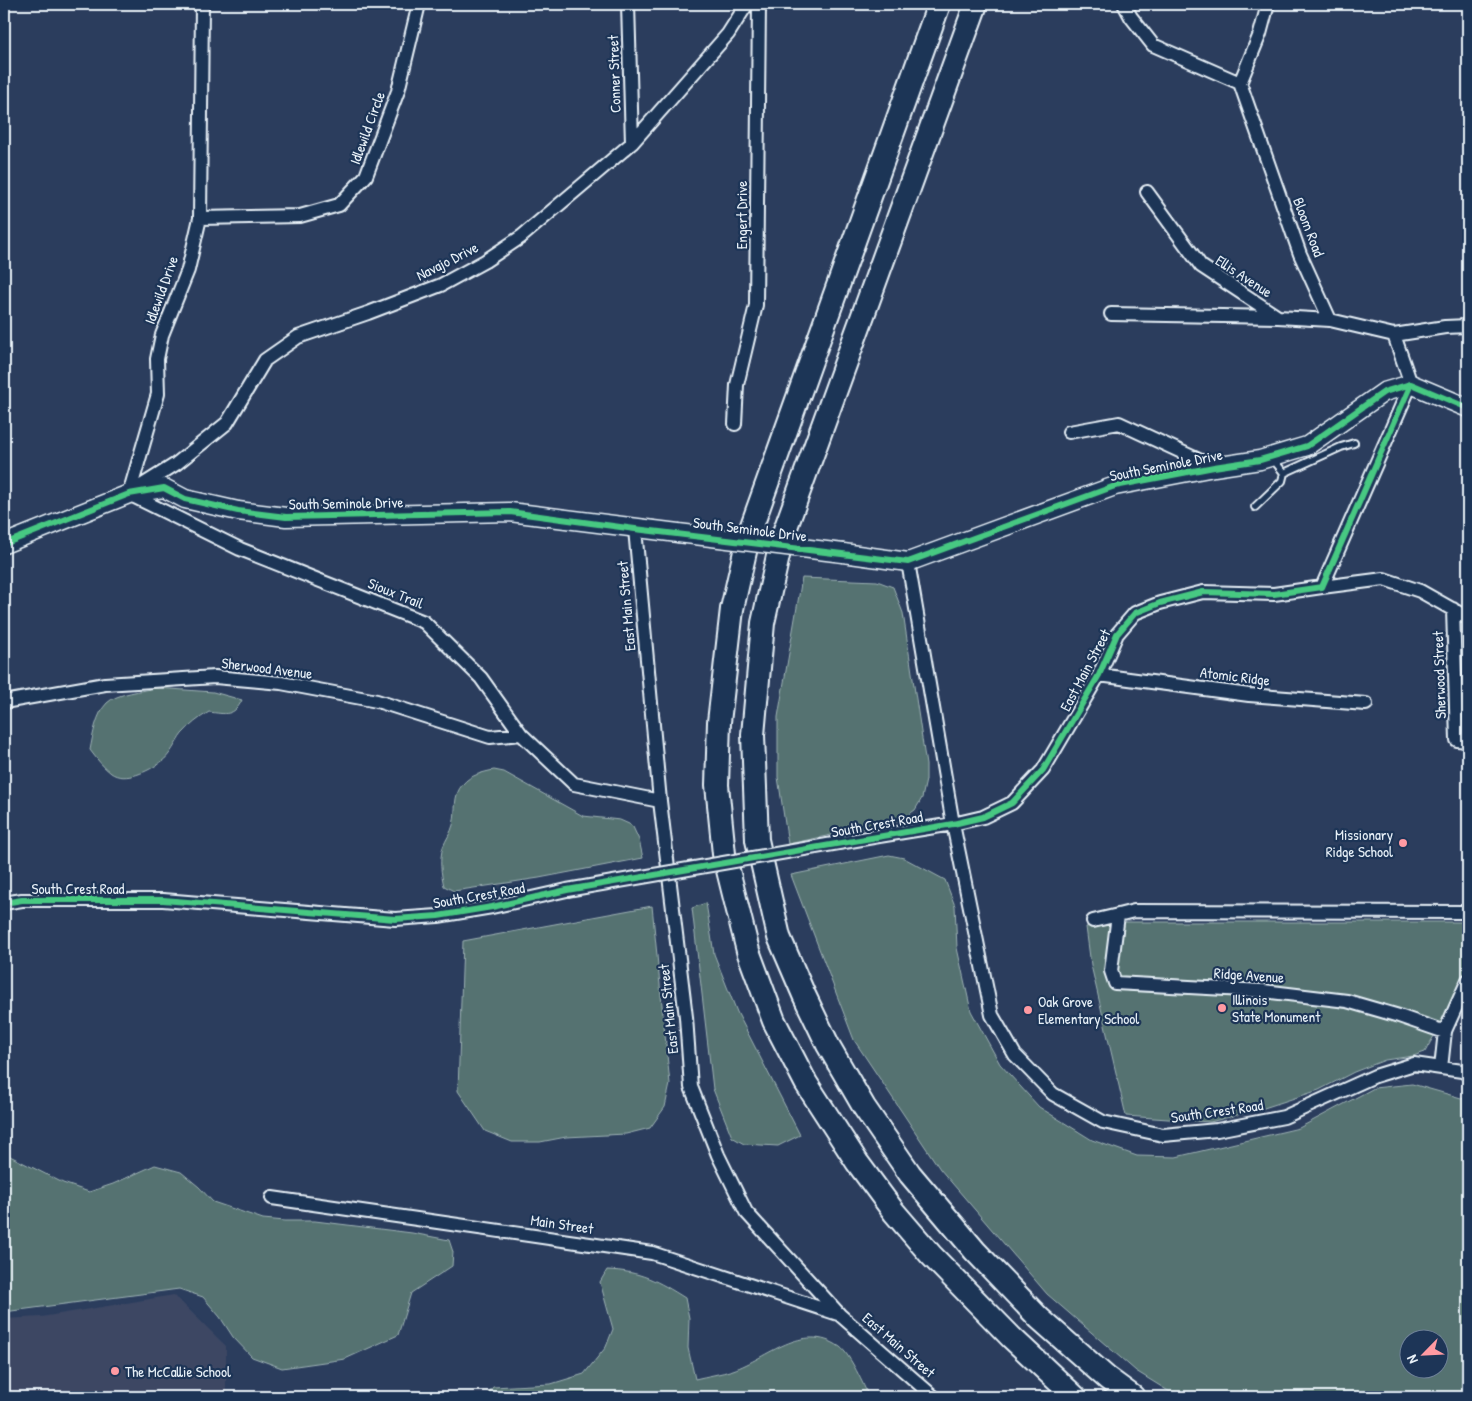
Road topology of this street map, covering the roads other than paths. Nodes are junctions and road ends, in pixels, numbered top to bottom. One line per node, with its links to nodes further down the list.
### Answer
1 (202, 4): 13 (street, Idlewild Drive)
2 (420, 4): 13 (street, Idlewild Circle)
3 (628, 4): 11 (street, Conner Street)
4 (747, 4): 11 (street, Navajo Drive)
5 (759, 4): 21 (street, Engert Drive)
6 (939, 4): 53 (highway)
7 (976, 4): 54 (highway)
8 (1124, 4): 10 (street)
9 (1268, 4): 10 (street)
10 (1240, 83): 16 (street, Bloom Road)
11 (632, 143): 27 (street, Navajo Drive)
12 (1147, 192): 15 (street, Ellis Avenue)
13 (200, 218): 27 (street, Idlewild Drive)
14 (1111, 314): 15 (street)
15 (1278, 317): 16 (street, Ellis Avenue)
16 (1330, 320): 18 (street)
17 (1468, 326): 18 (street)
18 (1394, 336): 19 (street)
19 (1411, 384): 20 (street); 24 (street, South Seminole Drive); 32 (street)
20 (1468, 408)
21 (735, 424)
22 (1068, 432): 25 (street)
23 (1354, 443): 26 (lane)
24 (1271, 457): 25 (street, South Seminole Drive); 26 (lane)
25 (1214, 467): 31 (street, South Seminole Drive)
26 (1284, 473): 28 (lane)
27 (129, 494): 29 (street, South Seminole Drive); 30 (street, South Seminole Drive); 38 (street, Sioux Trail)
28 (1255, 507)
29 (636, 529): 31 (street, South Seminole Drive, bridge); 40 (street, East Main Street)
30 (4, 544)
31 (908, 562): 41 (street, South Crest Road)
32 (1322, 587): 33 (street, East Main Street); 35 (street, East Main Street)
33 (1453, 608): 34 (street, East Main Street); 39 (street, Sherwood Street)
34 (1468, 618)
35 (1100, 675): 37 (street, Atomic Ridge); 41 (street, East Main Street)
36 (4, 702): 38 (street, Sherwood Avenue)
37 (1366, 704)
38 (521, 734): 40 (street, Sioux Trail)
39 (1463, 741)
40 (660, 801): 51 (street, East Main Street)
41 (953, 824): 42 (street, South Crest Road, bridge); 48 (street, South Crest Road)
42 (4, 903)
43 (1468, 912): 44 (street)
44 (1118, 914): 45 (street); 47 (street, Ridge Avenue)
45 (1093, 921)
46 (1468, 981): 47 (street)
47 (1445, 1032): 48 (street)
48 (1441, 1068): 49 (street, South Crest Road)
49 (1468, 1074)
50 (272, 1198): 51 (street, Main Street)
51 (840, 1315): 52 (street, East Main Street)
52 (934, 1397)
53 (1075, 1397)
54 (1132, 1397)

